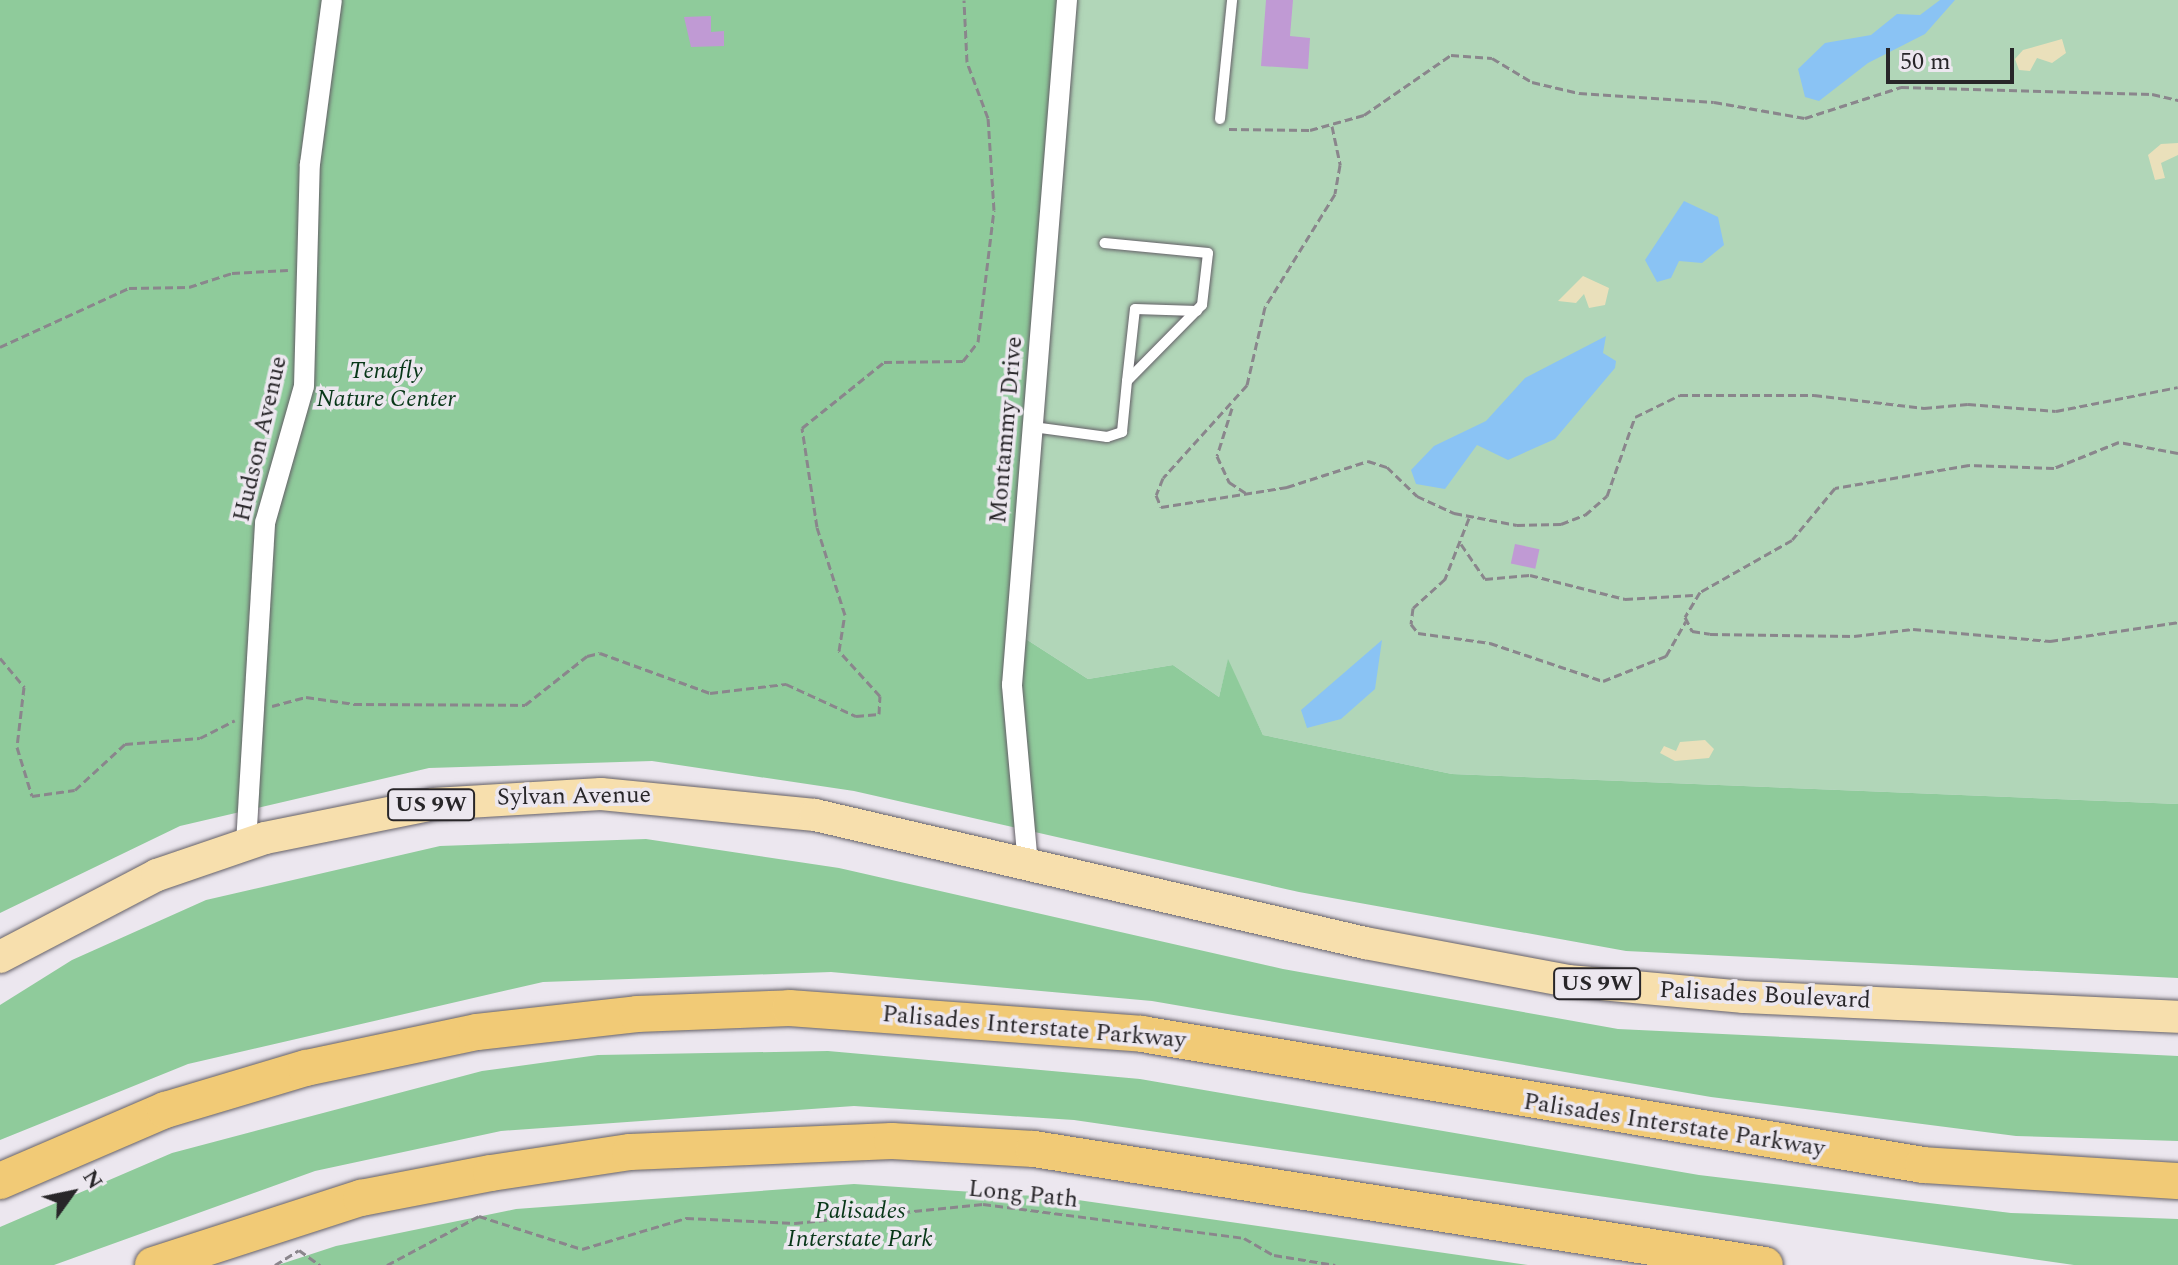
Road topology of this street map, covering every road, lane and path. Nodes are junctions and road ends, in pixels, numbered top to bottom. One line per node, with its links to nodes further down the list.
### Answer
1 (332, 0): 9 (street, Hudson Avenue)
2 (964, 0): 24 (path)
3 (1067, 0): 15 (street, Montammy Drive)
4 (1232, 0): 6 (lane)
5 (2178, 100): 7 (path)
6 (1220, 119): 7 (path)
7 (1332, 126): 14 (path)
8 (1104, 243): 10 (lane)
9 (304, 270): 11 (path); 24 (street, Hudson Avenue)
10 (1197, 311): 12 (lane); 12 (lane)
11 (0, 347)
12 (1127, 381): 15 (lane)
13 (2178, 387): 18 (path)
14 (1235, 402): 17 (path); 17 (path)
15 (1033, 427): 26 (street, Montammy Drive)
16 (2178, 453): 20 (path)
17 (1248, 494): 18 (path)
18 (1469, 518): 19 (path)
19 (1461, 544): 20 (path); 21 (path)
20 (1700, 592): 21 (path)
21 (1686, 619): 22 (path)
22 (2178, 622)
23 (0, 658): 24 (path)
24 (251, 713): 25 (street, Hudson Avenue)
25 (246, 844): 26 (main road, Sylvan Avenue / US 9W); 27 (main road, Sylvan Avenue / US 9W)
26 (1028, 865): 28 (main road, Palisades Boulevard / US 9W)
27 (0, 957)
28 (2178, 1017)
29 (0, 1181): 30 (highway, Palisades Interstate Parkway)
30 (2178, 1181)
31 (153, 1265): 36 (highway)
32 (275, 1265): 33 (path)
33 (320, 1265)
34 (387, 1265): 35 (path, Long Path)
35 (1335, 1265)
36 (1765, 1265)

